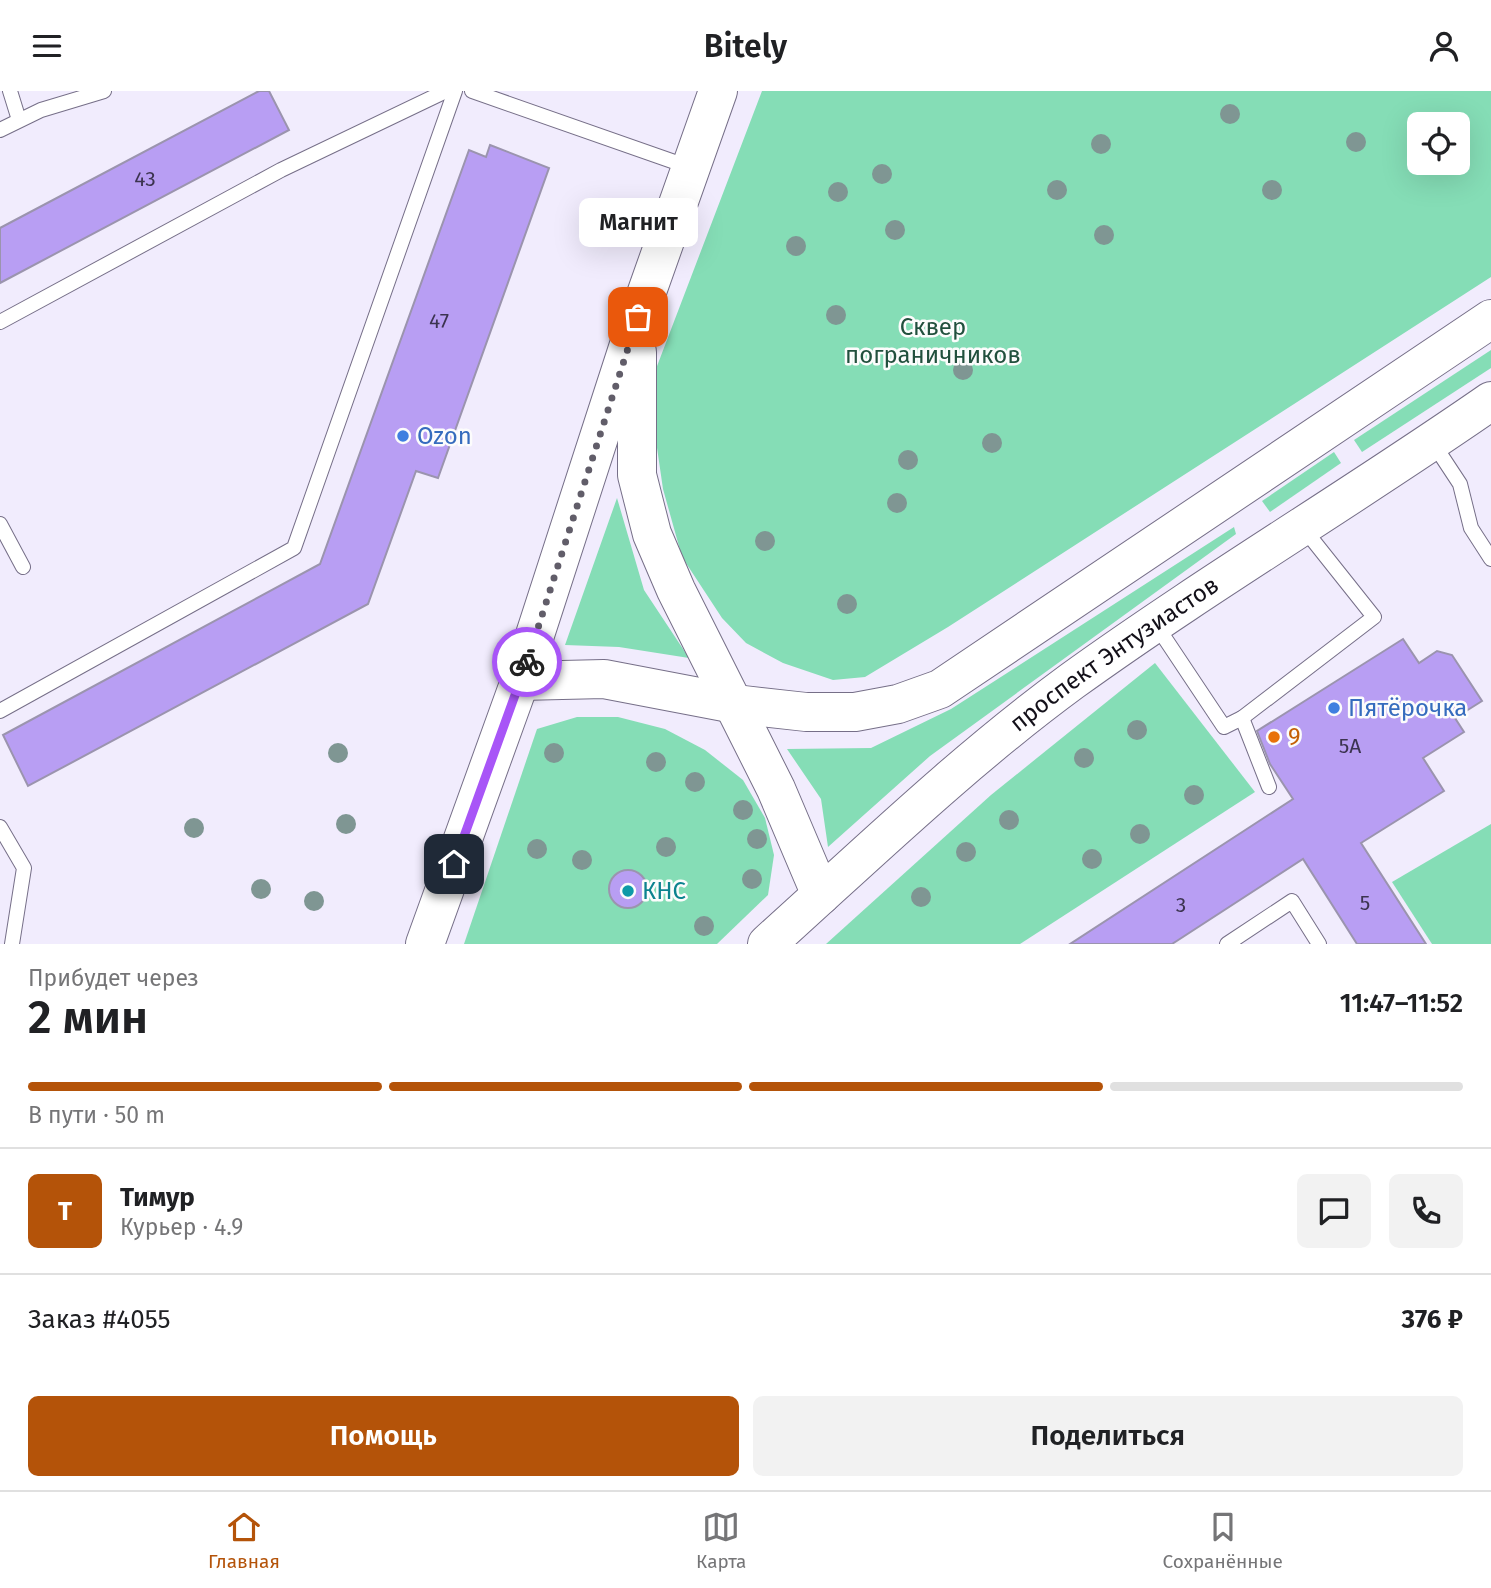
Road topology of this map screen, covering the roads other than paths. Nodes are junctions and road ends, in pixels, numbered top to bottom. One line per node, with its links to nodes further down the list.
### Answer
1 (10, 91): 7 (lane)
2 (104, 91): 7 (lane)
3 (446, 91): 12 (lane)
4 (455, 91): 22 (lane)
5 (472, 91): 9 (lane)
6 (718, 91): 9 (main road)
7 (19, 120): 8 (lane)
8 (0, 130)
9 (690, 167): 10 (main road)
10 (638, 317): 20 (main road); 21 (main road)
11 (1491, 319): 21 (main road)
12 (0, 322)
13 (1491, 401): 14 (main road, проспект Энтузиастов)
14 (1432, 442): 16 (main road, проспект Энтузиастов); 17 (lane)
15 (0, 524): 18 (lane)
16 (1301, 526): 19 (main road, проспект Энтузиастов); 23 (lane)
17 (1491, 559)
18 (23, 567)
19 (1155, 624): 23 (lane); 26 (main road, проспект Энтузиастов)
20 (520, 681): 21 (main road); 28 (main road)
21 (735, 704): 26 (main road)
22 (0, 711)
23 (1242, 717): 24 (lane)
24 (1269, 787)
25 (0, 827): 27 (lane)
26 (821, 895): 29 (main road, проспект Энтузиастов)
27 (12, 944)
28 (425, 944)
29 (767, 944)
30 (1227, 944): 31 (lane)
31 (1319, 944)

